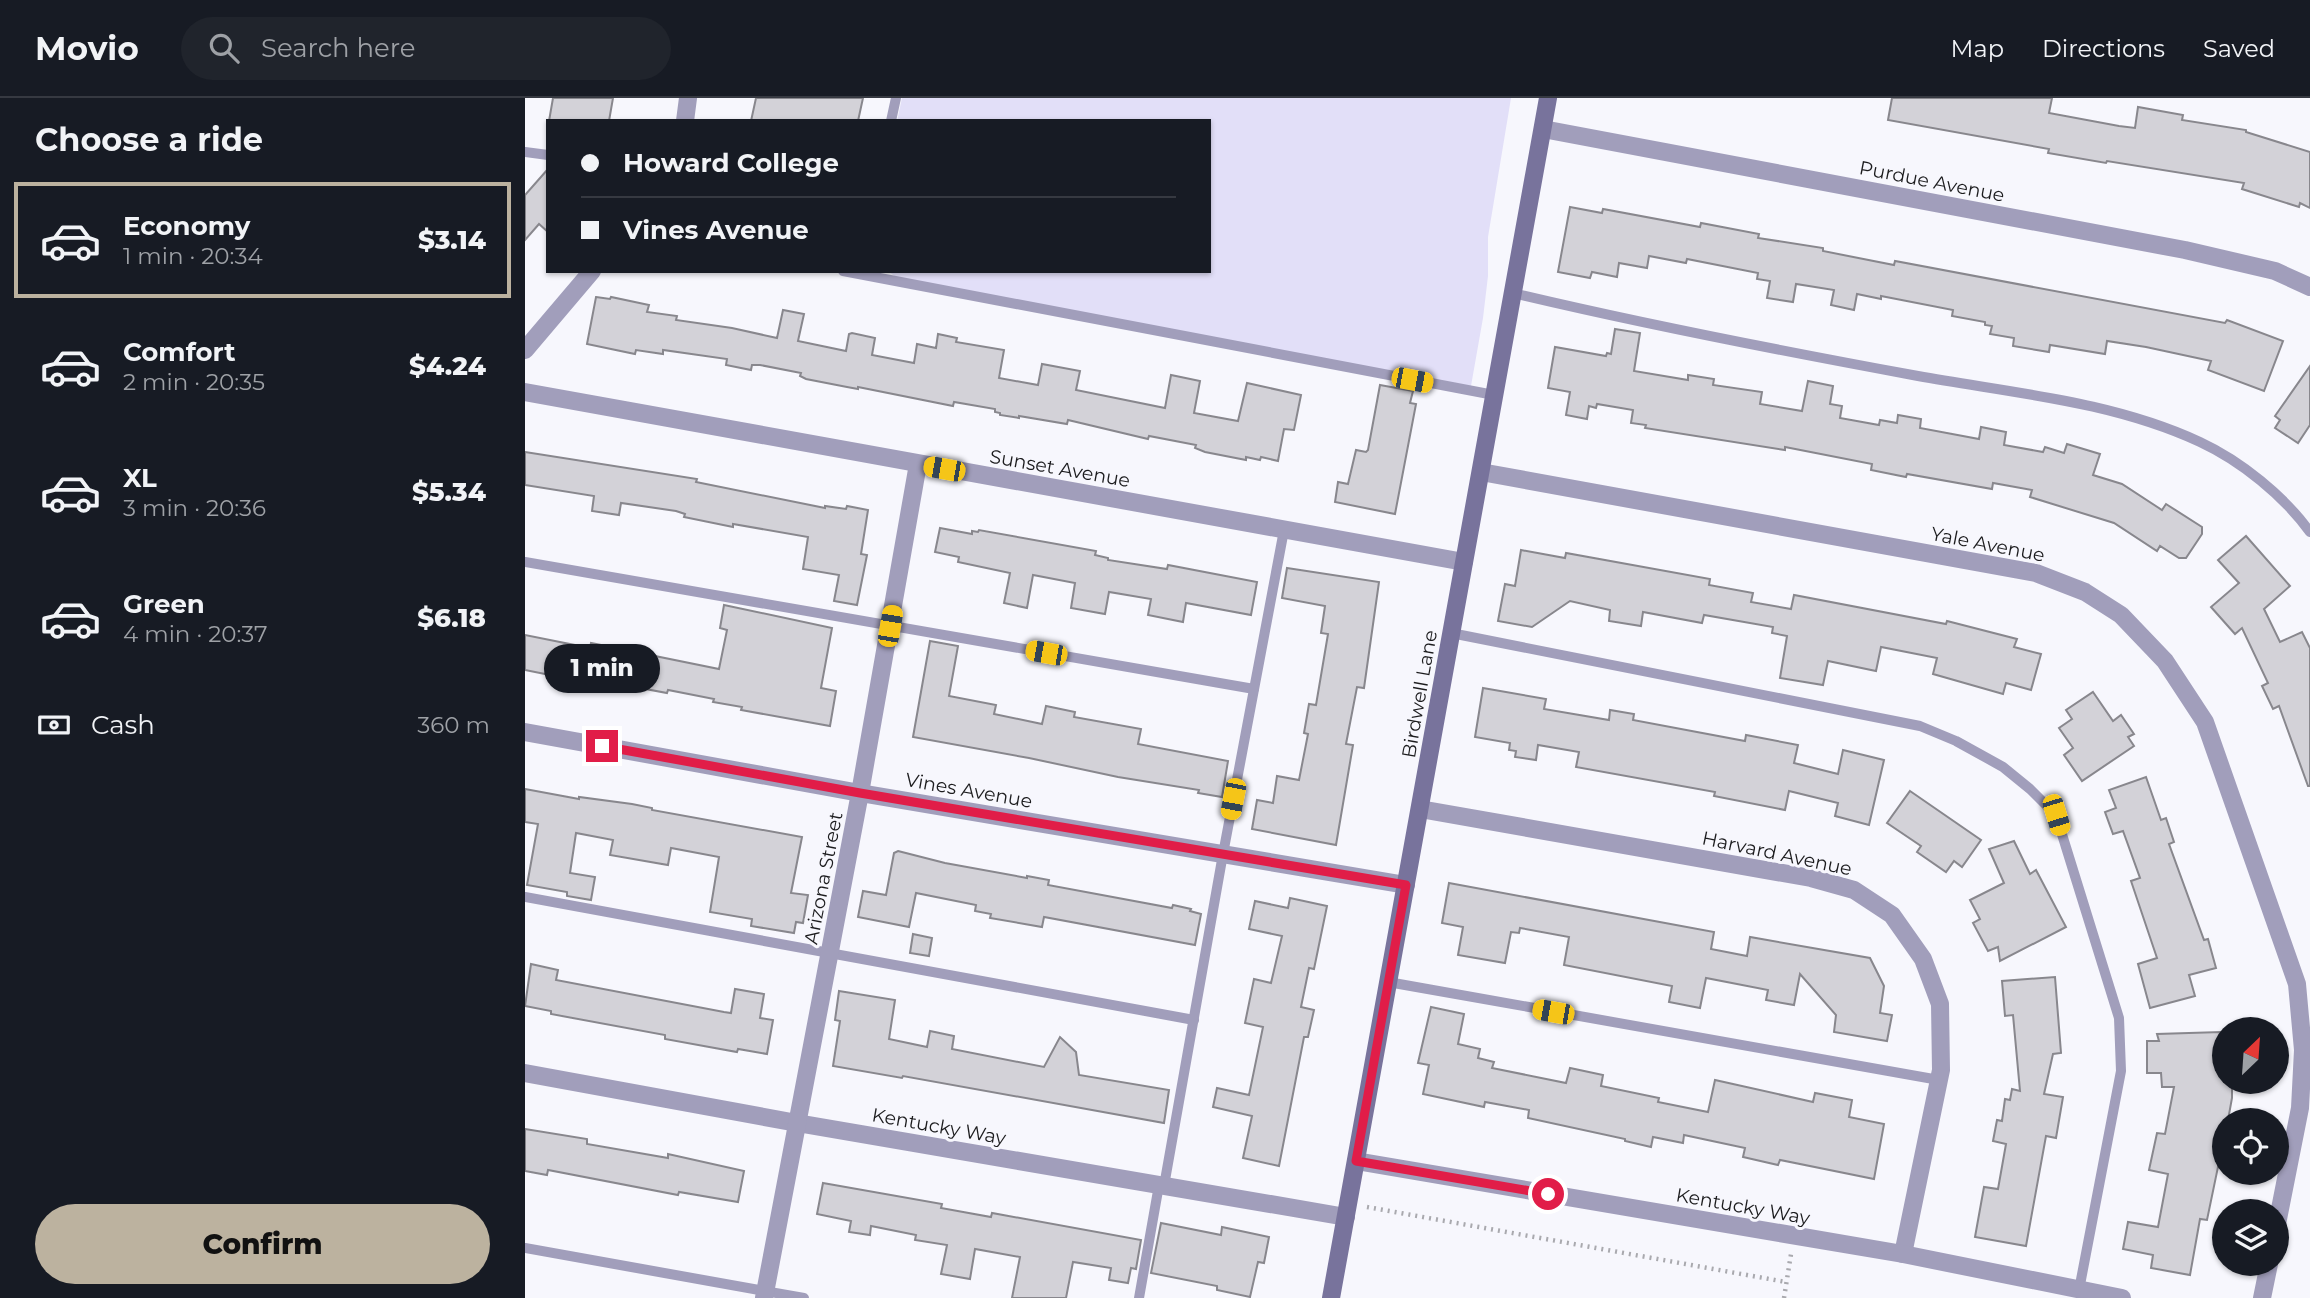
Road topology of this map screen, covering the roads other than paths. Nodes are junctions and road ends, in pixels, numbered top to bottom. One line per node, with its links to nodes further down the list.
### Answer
1 (688, 98): 4 (street)
2 (895, 98): 5 (lane)
3 (1548, 98): 6 (main road, Birdwell Lane)
4 (684, 119)
5 (891, 119)
6 (1543, 129): 11 (street, Purdue Avenue); 12 (main road, Birdwell Lane)
7 (525, 152): 8 (lane)
8 (546, 155)
9 (590, 273): 13 (street)
10 (863, 273): 15 (lane)
11 (2310, 286)
12 (1513, 293): 15 (main road, Birdwell Lane); 19 (lane)
13 (525, 350)
14 (525, 392): 16 (street, Sunset Avenue)
15 (1494, 395): 17 (main road, Birdwell Lane)
16 (918, 464): 18 (street, Sunset Avenue); 22 (street, Arizona Street)
17 (1481, 472): 21 (main road, Birdwell Lane); 39 (street, Yale Avenue)
18 (1284, 530): 21 (street, Sunset Avenue); 24 (lane)
19 (2310, 532)
20 (525, 562): 22 (lane)
21 (1464, 562): 23 (main road, Birdwell Lane)
22 (890, 626): 24 (lane); 26 (street, Arizona Street)
23 (1451, 633): 27 (main road, Birdwell Lane); 44 (lane)
24 (1254, 689): 28 (lane)
25 (525, 732): 26 (street, Vines Avenue)
26 (860, 793): 28 (street, Vines Avenue); 31 (street, Arizona Street)
27 (1420, 809): 29 (main road, Birdwell Lane); 35 (street, Harvard Avenue)
28 (1223, 854): 29 (street, Vines Avenue); 33 (lane)
29 (1406, 885): 32 (main road, Birdwell Lane)
30 (525, 897): 31 (lane)
31 (830, 953): 33 (lane); 36 (street, Arizona Street)
32 (1388, 982): 35 (lane); 37 (main road, Birdwell Lane)
33 (1194, 1020): 38 (lane)
34 (525, 1073): 36 (street, Kentucky Way)
35 (1939, 1080): 42 (street, Harvard Avenue)
36 (797, 1123): 38 (street, Kentucky Way); 45 (street, Arizona Street)
37 (1356, 1161): 40 (main road, Birdwell Lane); 42 (street, Kentucky Way)
38 (1162, 1185): 40 (street, Kentucky Way); 47 (lane)
39 (2282, 1199)
40 (1347, 1210): 48 (main road, Birdwell Lane)
41 (525, 1248): 45 (lane)
42 (1903, 1254): 44 (street, Kentucky Way)
43 (2267, 1276): 50 (street)
44 (2079, 1290): 49 (street, Kentucky Way)
45 (765, 1295): 46 (lane)
46 (804, 1298)
47 (1139, 1298)
48 (1331, 1298)
49 (2122, 1298)
50 (2262, 1298)

